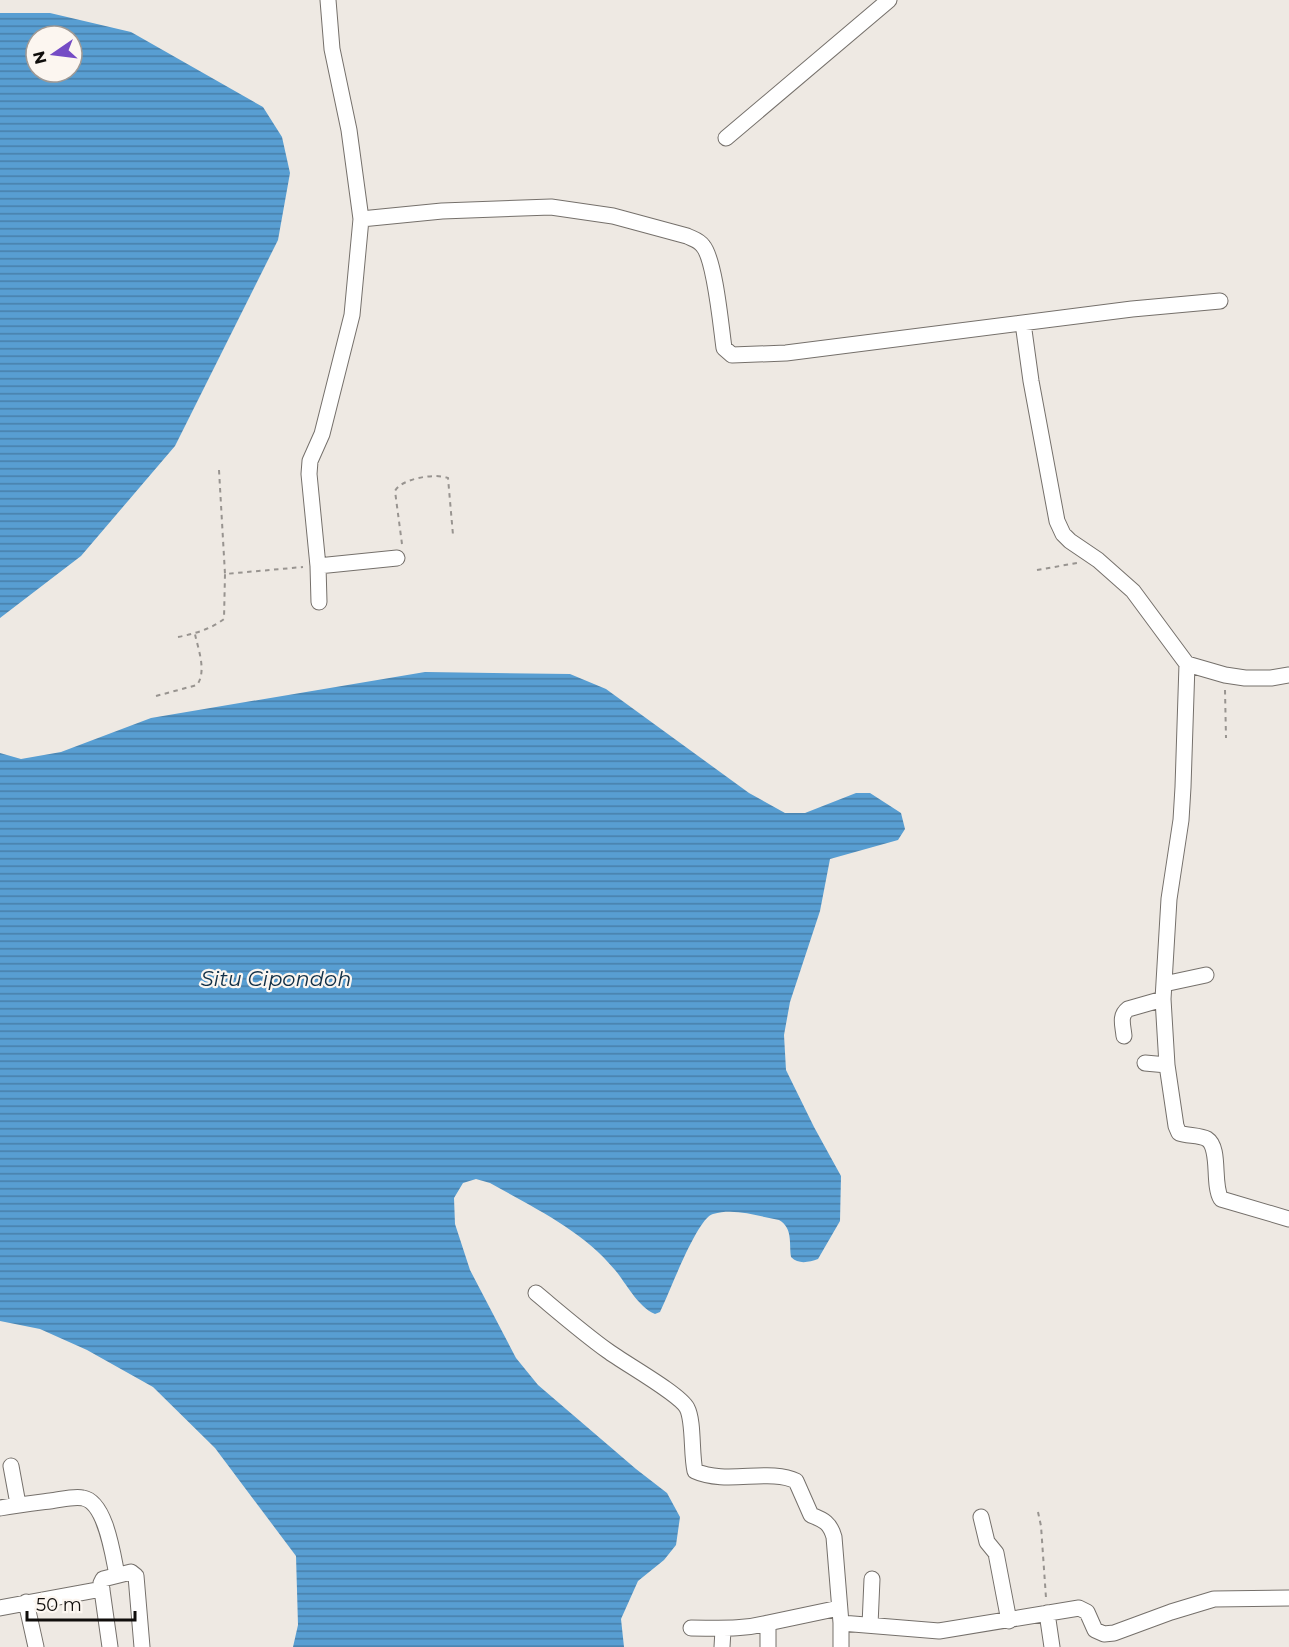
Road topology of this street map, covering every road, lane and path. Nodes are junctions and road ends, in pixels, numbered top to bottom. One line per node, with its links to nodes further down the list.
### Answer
1 (328, 0): 4 (street)
2 (889, 0): 3 (street)
3 (726, 138)
4 (361, 219): 6 (street); 11 (street)
5 (1220, 302): 6 (street)
6 (1023, 323): 10 (street)
7 (219, 470): 13 (path)
8 (453, 535): 9 (path)
9 (397, 558): 11 (street)
10 (1098, 560): 12 (path); 17 (street)
11 (318, 566): 13 (path); 14 (street)
12 (1037, 570)
13 (225, 574): 15 (path)
14 (319, 602)
15 (195, 634): 16 (path); 20 (path)
16 (178, 637)
17 (1186, 664): 18 (street); 23 (street)
18 (1225, 675): 19 (street); 21 (path)
19 (1289, 675)
20 (156, 696)
21 (1226, 738)
22 (1206, 975): 23 (street)
23 (1164, 992): 24 (street); 26 (street)
24 (1124, 1036)
25 (1145, 1064): 26 (street)
26 (1167, 1065): 27 (street)
27 (1289, 1219)
28 (537, 1293): 40 (street)
29 (12, 1466): 30 (street)
30 (18, 1504): 31 (street); 34 (street)
31 (0, 1508)
32 (1038, 1512): 41 (path)
33 (981, 1517): 42 (street)
34 (117, 1575): 36 (street); 50 (street)
35 (872, 1580): 45 (street)
36 (102, 1589): 38 (street); 49 (street)
37 (1289, 1598): 41 (street)
38 (26, 1602): 39 (street); 48 (street)
39 (0, 1608)
40 (839, 1608): 43 (street); 44 (street)
41 (1047, 1613): 42 (street); 54 (street)
42 (1009, 1621): 45 (street)
43 (768, 1623): 47 (street); 52 (street)
44 (841, 1623): 45 (street); 53 (street)
45 (870, 1625)
46 (691, 1628): 47 (street)
47 (723, 1630): 51 (street)
48 (36, 1647)
49 (110, 1647)
50 (142, 1647)
51 (722, 1647)
52 (768, 1647)
53 (841, 1647)
54 (1052, 1647)

